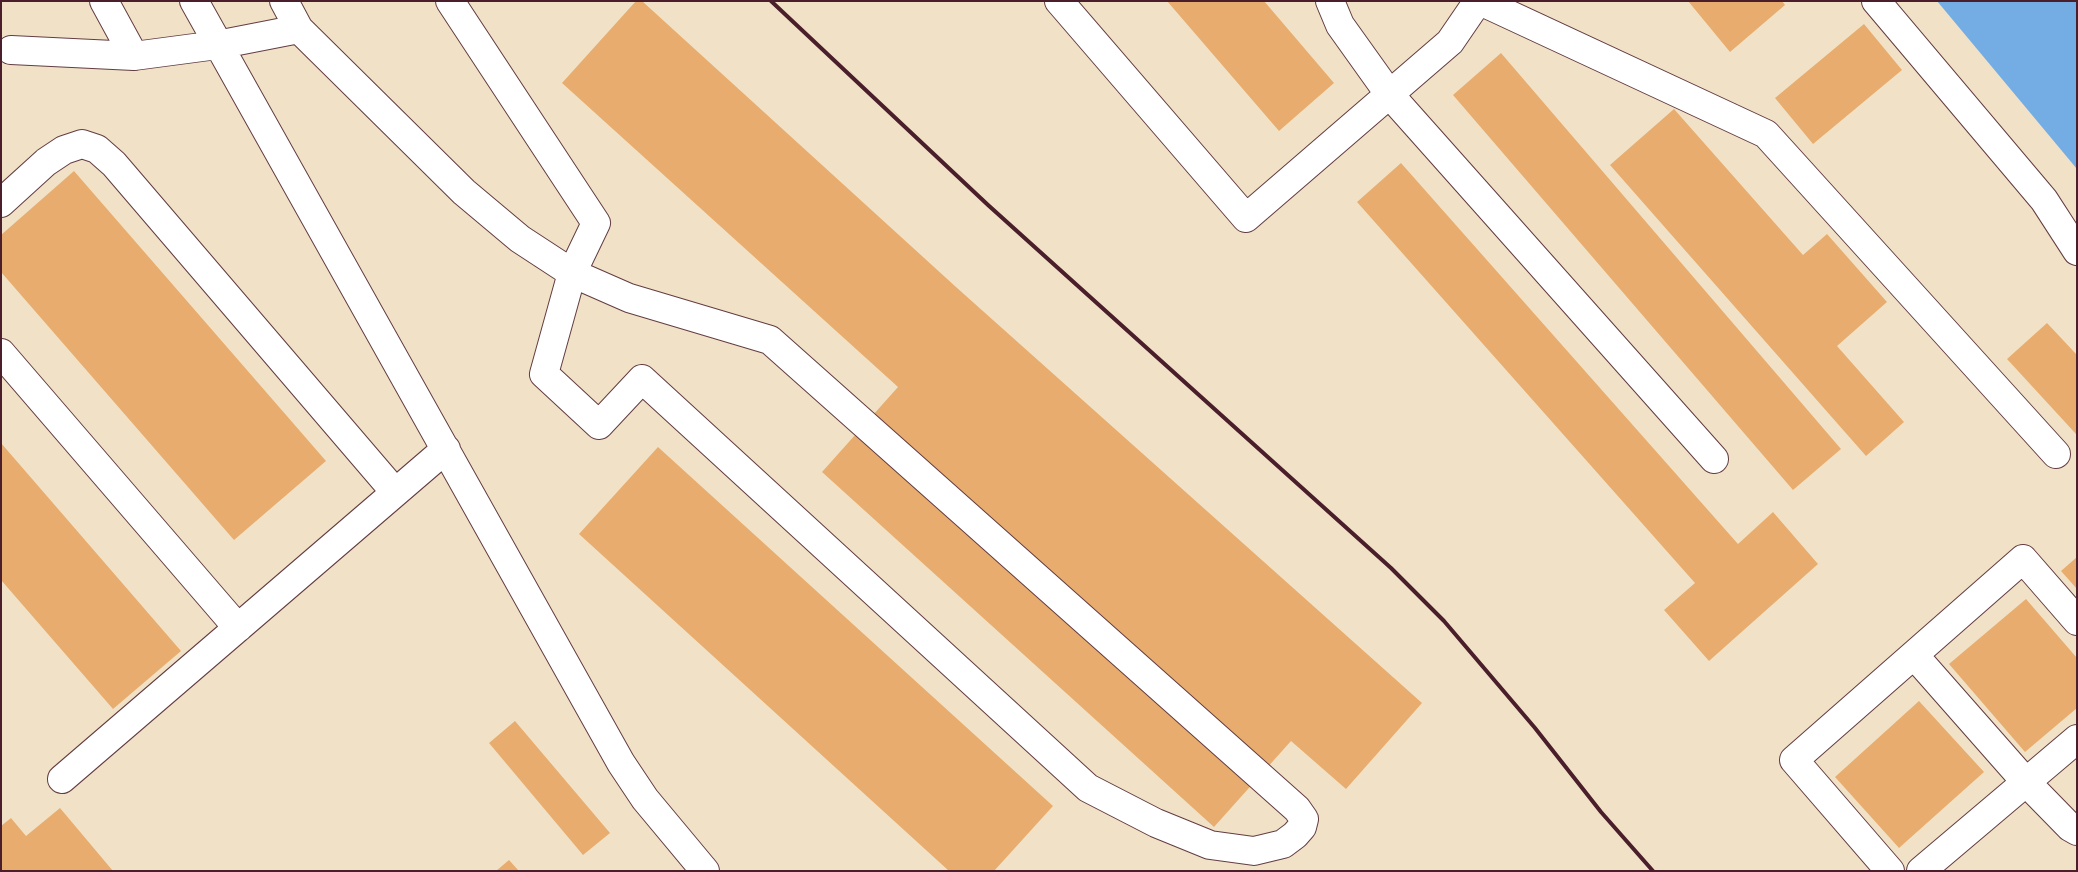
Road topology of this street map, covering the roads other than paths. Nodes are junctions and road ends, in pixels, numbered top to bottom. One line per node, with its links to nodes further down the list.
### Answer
1 (104, 1): 12 (lane)
2 (194, 1): 10 (lane)
3 (284, 1): 9 (lane)
4 (450, 1): 16 (lane)
5 (1059, 1): 13 (lane)
6 (1330, 1): 13 (lane)
7 (1479, 1): 13 (lane); 19 (lane)
8 (1876, 1): 15 (lane)
9 (299, 29): 10 (lane); 16 (lane)
10 (217, 45): 12 (lane); 18 (lane)
11 (11, 50): 12 (lane)
12 (134, 56)
13 (1390, 95): 20 (lane)
14 (1, 203): 21 (lane)
15 (2077, 251)
16 (572, 273): 16 (lane)
17 (1, 353): 23 (lane)
18 (446, 449): 21 (lane); 29 (lane)
19 (2056, 454)
20 (1714, 459)
21 (395, 492): 23 (lane)
22 (2077, 620): 24 (lane)
23 (238, 628): 26 (lane)
24 (1914, 655): 27 (lane); 30 (lane)
25 (2077, 739): 27 (lane)
26 (62, 779)
27 (2025, 781): 28 (lane); 31 (lane)
28 (2077, 831)
29 (705, 871)
30 (1890, 871)
31 (1921, 871)

